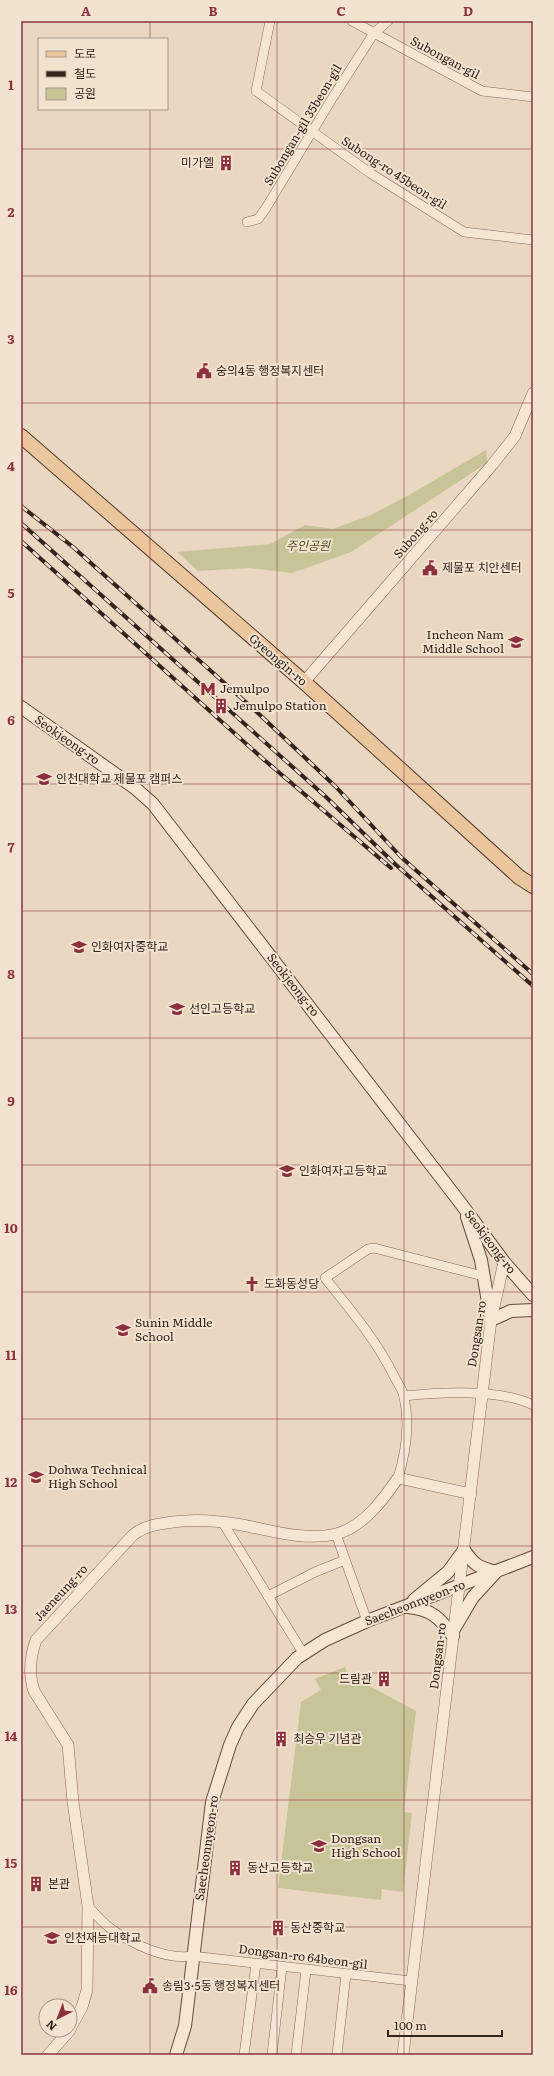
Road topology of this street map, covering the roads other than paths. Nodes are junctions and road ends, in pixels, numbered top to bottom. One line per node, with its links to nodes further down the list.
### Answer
1 (270, 21): 6 (street, Subong-ro 45beon-gil)
2 (352, 21): 4 (street, Subongan-gil)
3 (388, 21): 4 (street, Subongan-gil 35beon-gil)
4 (374, 34): 5 (street, Subongan-gil); 6 (street, Subongan-gil 35beon-gil)
5 (533, 97)
6 (311, 131): 7 (street, Subongan-gil 35beon-gil); 8 (street, Subong-ro 45beon-gil)
7 (246, 222)
8 (533, 240)
9 (533, 393): 11 (street, Subong-ro)
10 (21, 436): 11 (main road, Gyeongin-ro)
11 (304, 682): 13 (main road, Gyeongin-ro)
12 (21, 707): 14 (main road, Seokjeong-ro)
13 (533, 886)
14 (462, 1205): 15 (main road, Seokjeong-ro); 16 (main road)
15 (504, 1262): 17 (main road, Seokjeong-ro); 19 (street, Dongsan-ro)
16 (483, 1276): 19 (main road); 21 (street)
17 (533, 1295)
18 (533, 1310): 19 (main road)
19 (491, 1320): 20 (street, Dongsan-ro)
20 (482, 1394): 21 (street); 22 (street); 24 (street, Dongsan-ro)
21 (404, 1396): 23 (street)
22 (533, 1405)
23 (398, 1478): 24 (street); 26 (street, Jaeneung-ro)
24 (471, 1494): 27 (street, Dongsan-ro)
25 (223, 1523): 26 (street, Jaeneung-ro); 32 (street); 37 (street, Jaeneung-ro)
26 (336, 1534): 29 (street)
27 (464, 1550): 30 (main road); 31 (street, Dongsan-ro); 33 (main road)
28 (533, 1557): 30 (main road, Saecheonnyeon-ro)
29 (345, 1560): 32 (street); 34 (street)
30 (496, 1572): 31 (main road, Saecheonnyeon-ro); 35 (main road)
31 (459, 1586): 33 (main road, Saecheonnyeon-ro); 35 (street, Dongsan-ro)
32 (268, 1596): 36 (street)
33 (405, 1607): 34 (main road, Saecheonnyeon-ro); 35 (main road)
34 (367, 1621): 36 (main road, Saecheonnyeon-ro)
35 (454, 1632): 43 (street, Dongsan-ro)
36 (304, 1653): 38 (main road, Saecheonnyeon-ro)
37 (88, 1906): 38 (street, Dongsan-ro 64beon-gil); 44 (street, Jaeneung-ro)
38 (192, 1956): 39 (street, Dongsan-ro 64beon-gil); 47 (main road, Saecheonnyeon-ro)
39 (256, 1964): 40 (street, Dongsan-ro 64beon-gil); 48 (street)
40 (282, 1967): 41 (street, Dongsan-ro 64beon-gil); 49 (street)
41 (306, 1970): 42 (street, Dongsan-ro 64beon-gil); 50 (street)
42 (346, 1974): 43 (street, Dongsan-ro 64beon-gil); 51 (street)
43 (411, 1981): 52 (street, Dongsan-ro)
44 (78, 2015)
45 (63, 2038): 46 (street, Jaeneung-ro)
46 (48, 2055)
47 (176, 2055)
48 (244, 2055)
49 (272, 2055)
50 (296, 2055)
51 (337, 2055)
52 (402, 2055)

